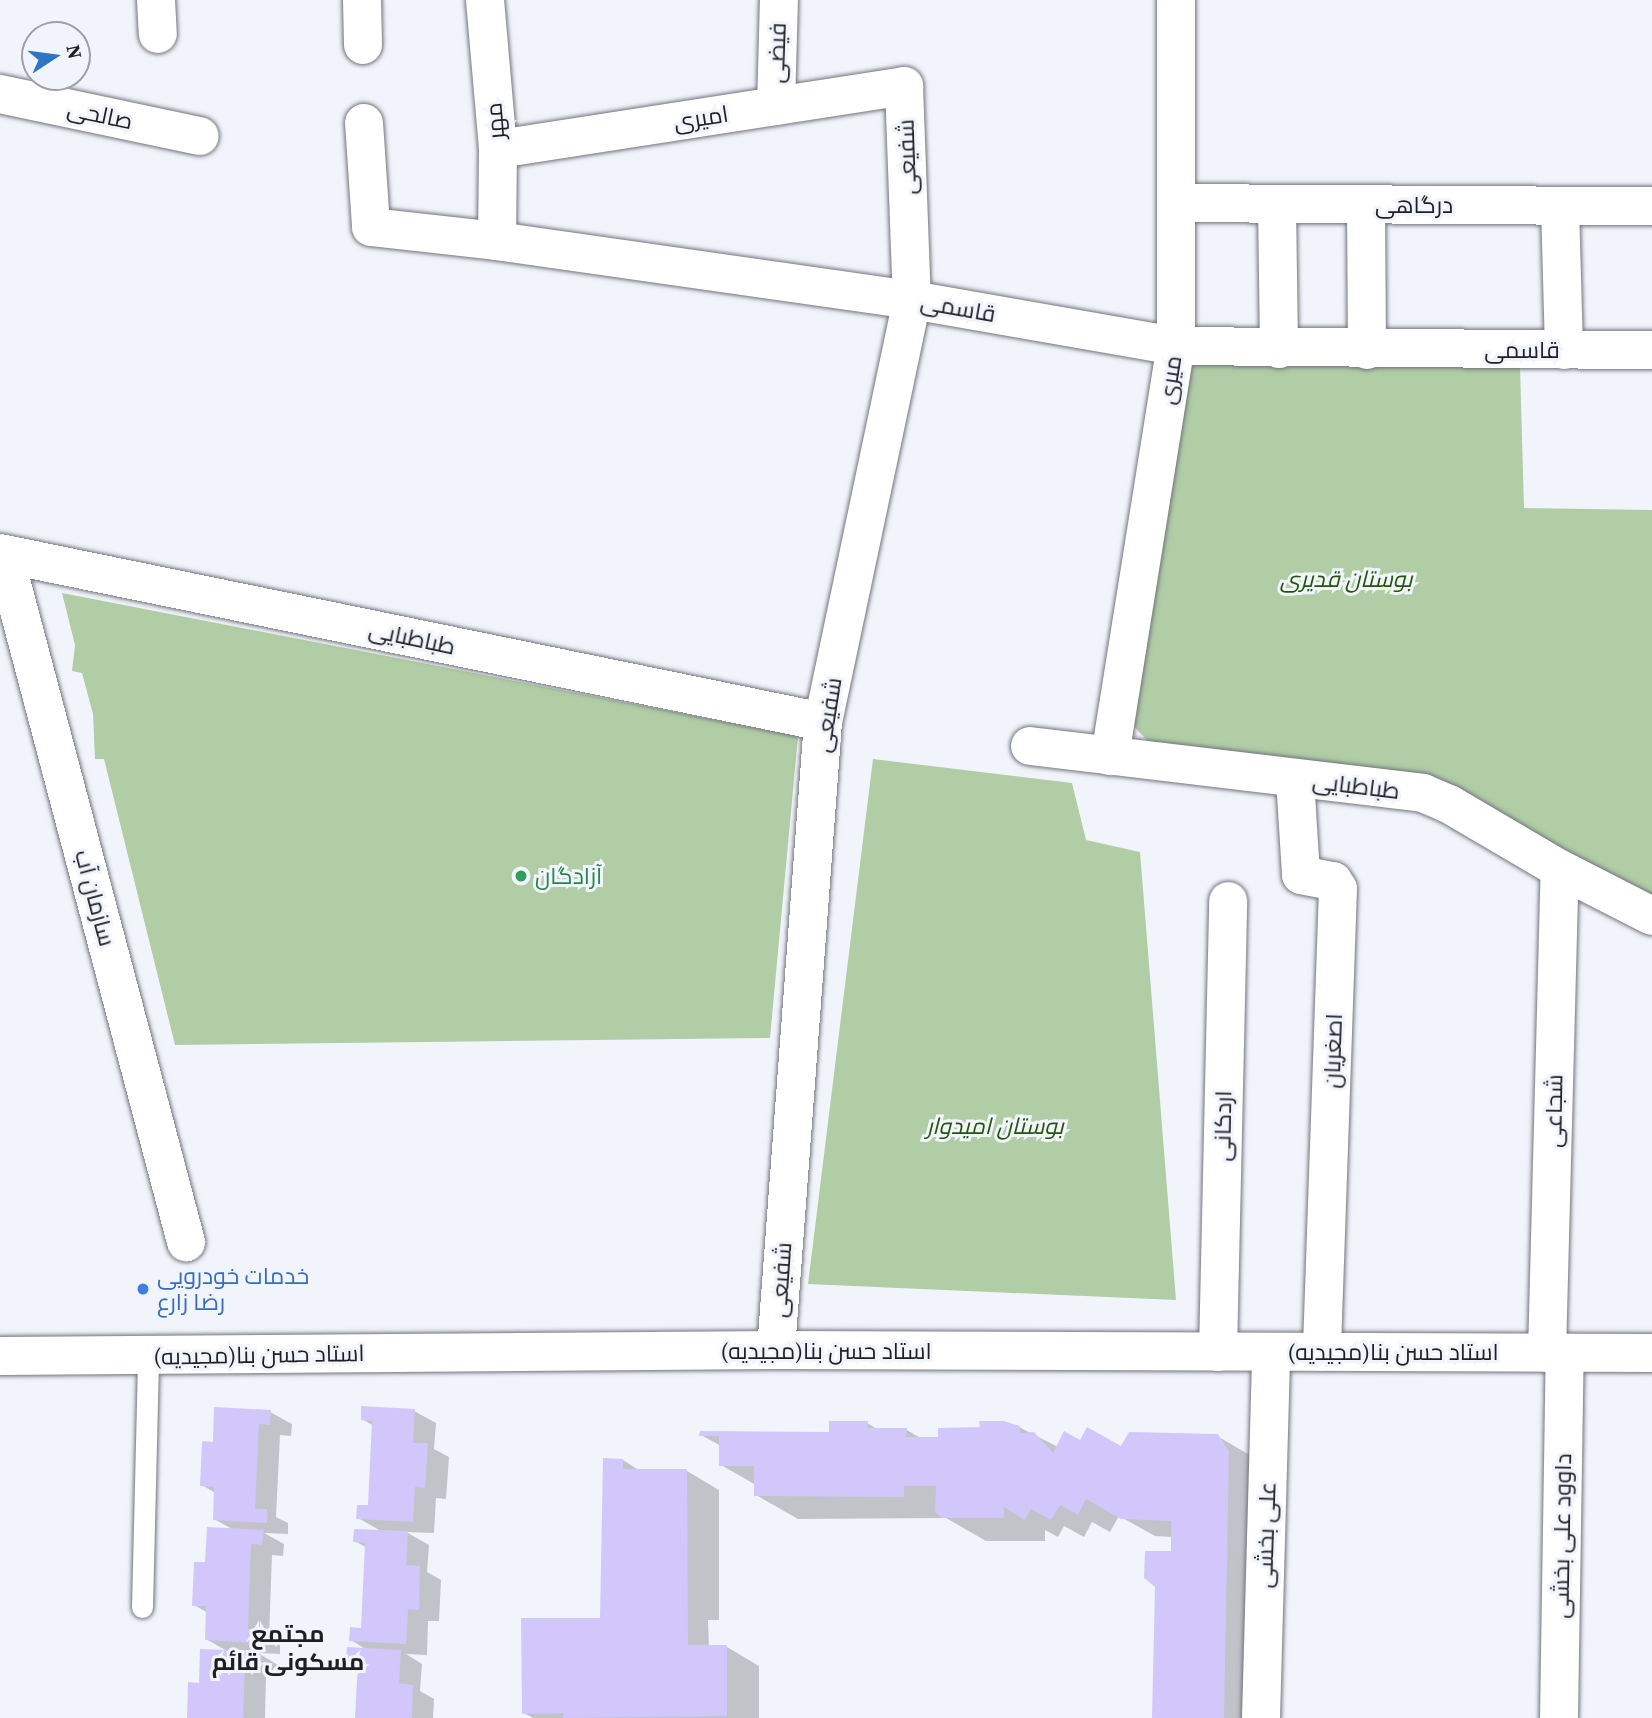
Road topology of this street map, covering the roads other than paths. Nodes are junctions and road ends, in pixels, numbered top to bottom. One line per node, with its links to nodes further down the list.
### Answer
1 (362, 0): 5 (street)
2 (485, 0): 11 (street, مهر)
3 (779, 0): 8 (street, فیضی)
4 (1176, 0): 12 (street, میری)
5 (363, 45)
6 (904, 86): 8 (street, امیری); 18 (street, شفیعی)
7 (0, 94): 10 (street, صالحی)
8 (776, 106): 11 (street, امیری)
9 (364, 122): 17 (street, قاسمی)
10 (200, 136)
11 (498, 149): 17 (street, مهر)
12 (1176, 203): 13 (street, درگاهی); 19 (street, میری)
13 (1277, 204): 14 (street, درگاهی); 20 (street)
14 (1366, 205): 15 (street, درگاهی); 21 (street)
15 (1560, 206): 16 (street, درگاهی); 22 (street)
16 (1652, 206)
17 (496, 241): 18 (street, قاسمی)
18 (912, 300): 19 (street, قاسمی); 25 (street, شفیعی)
19 (1176, 346): 20 (street, قاسمی); 27 (street, میری)
20 (1279, 349): 21 (street, قاسمی)
21 (1367, 350): 22 (street, قاسمی)
22 (1564, 350): 23 (street, قاسمی)
23 (1652, 350)
24 (2, 554): 25 (street, طباطبایی); 32 (street, سازمان آب)
25 (823, 722): 33 (street, شفیعی)
26 (1030, 746): 27 (street, طباطبایی)
27 (1110, 756): 28 (street, طباطبایی)
28 (1295, 779): 29 (street, طباطبایی); 36 (street, اصغریان)
29 (1560, 869): 31 (street, طباطبایی); 37 (street, شجاعی)
30 (1228, 901): 34 (street, اردکانی)
31 (1652, 916)
32 (186, 1242)
33 (776, 1350): 34 (street, استاد حسن بنا(مجیدیه)); 40 (street, استاد حسن بنا(مجیدیه))
34 (1218, 1352): 35 (street, استاد حسن بنا(مجیدیه))
35 (1271, 1352): 36 (street, استاد حسن بنا(مجیدیه)); 42 (street, علی بخشی)
36 (1322, 1352): 37 (street, استاد حسن بنا(مجیدیه))
37 (1556, 1353): 38 (street, استاد حسن بنا(مجیدیه)); 43 (street, داوود علی بخشی)
38 (1652, 1353)
39 (0, 1356): 40 (street, استاد حسن بنا(مجیدیه))
40 (148, 1356): 41 (lane)
41 (142, 1607)
42 (1261, 1718)
43 (1559, 1718)

